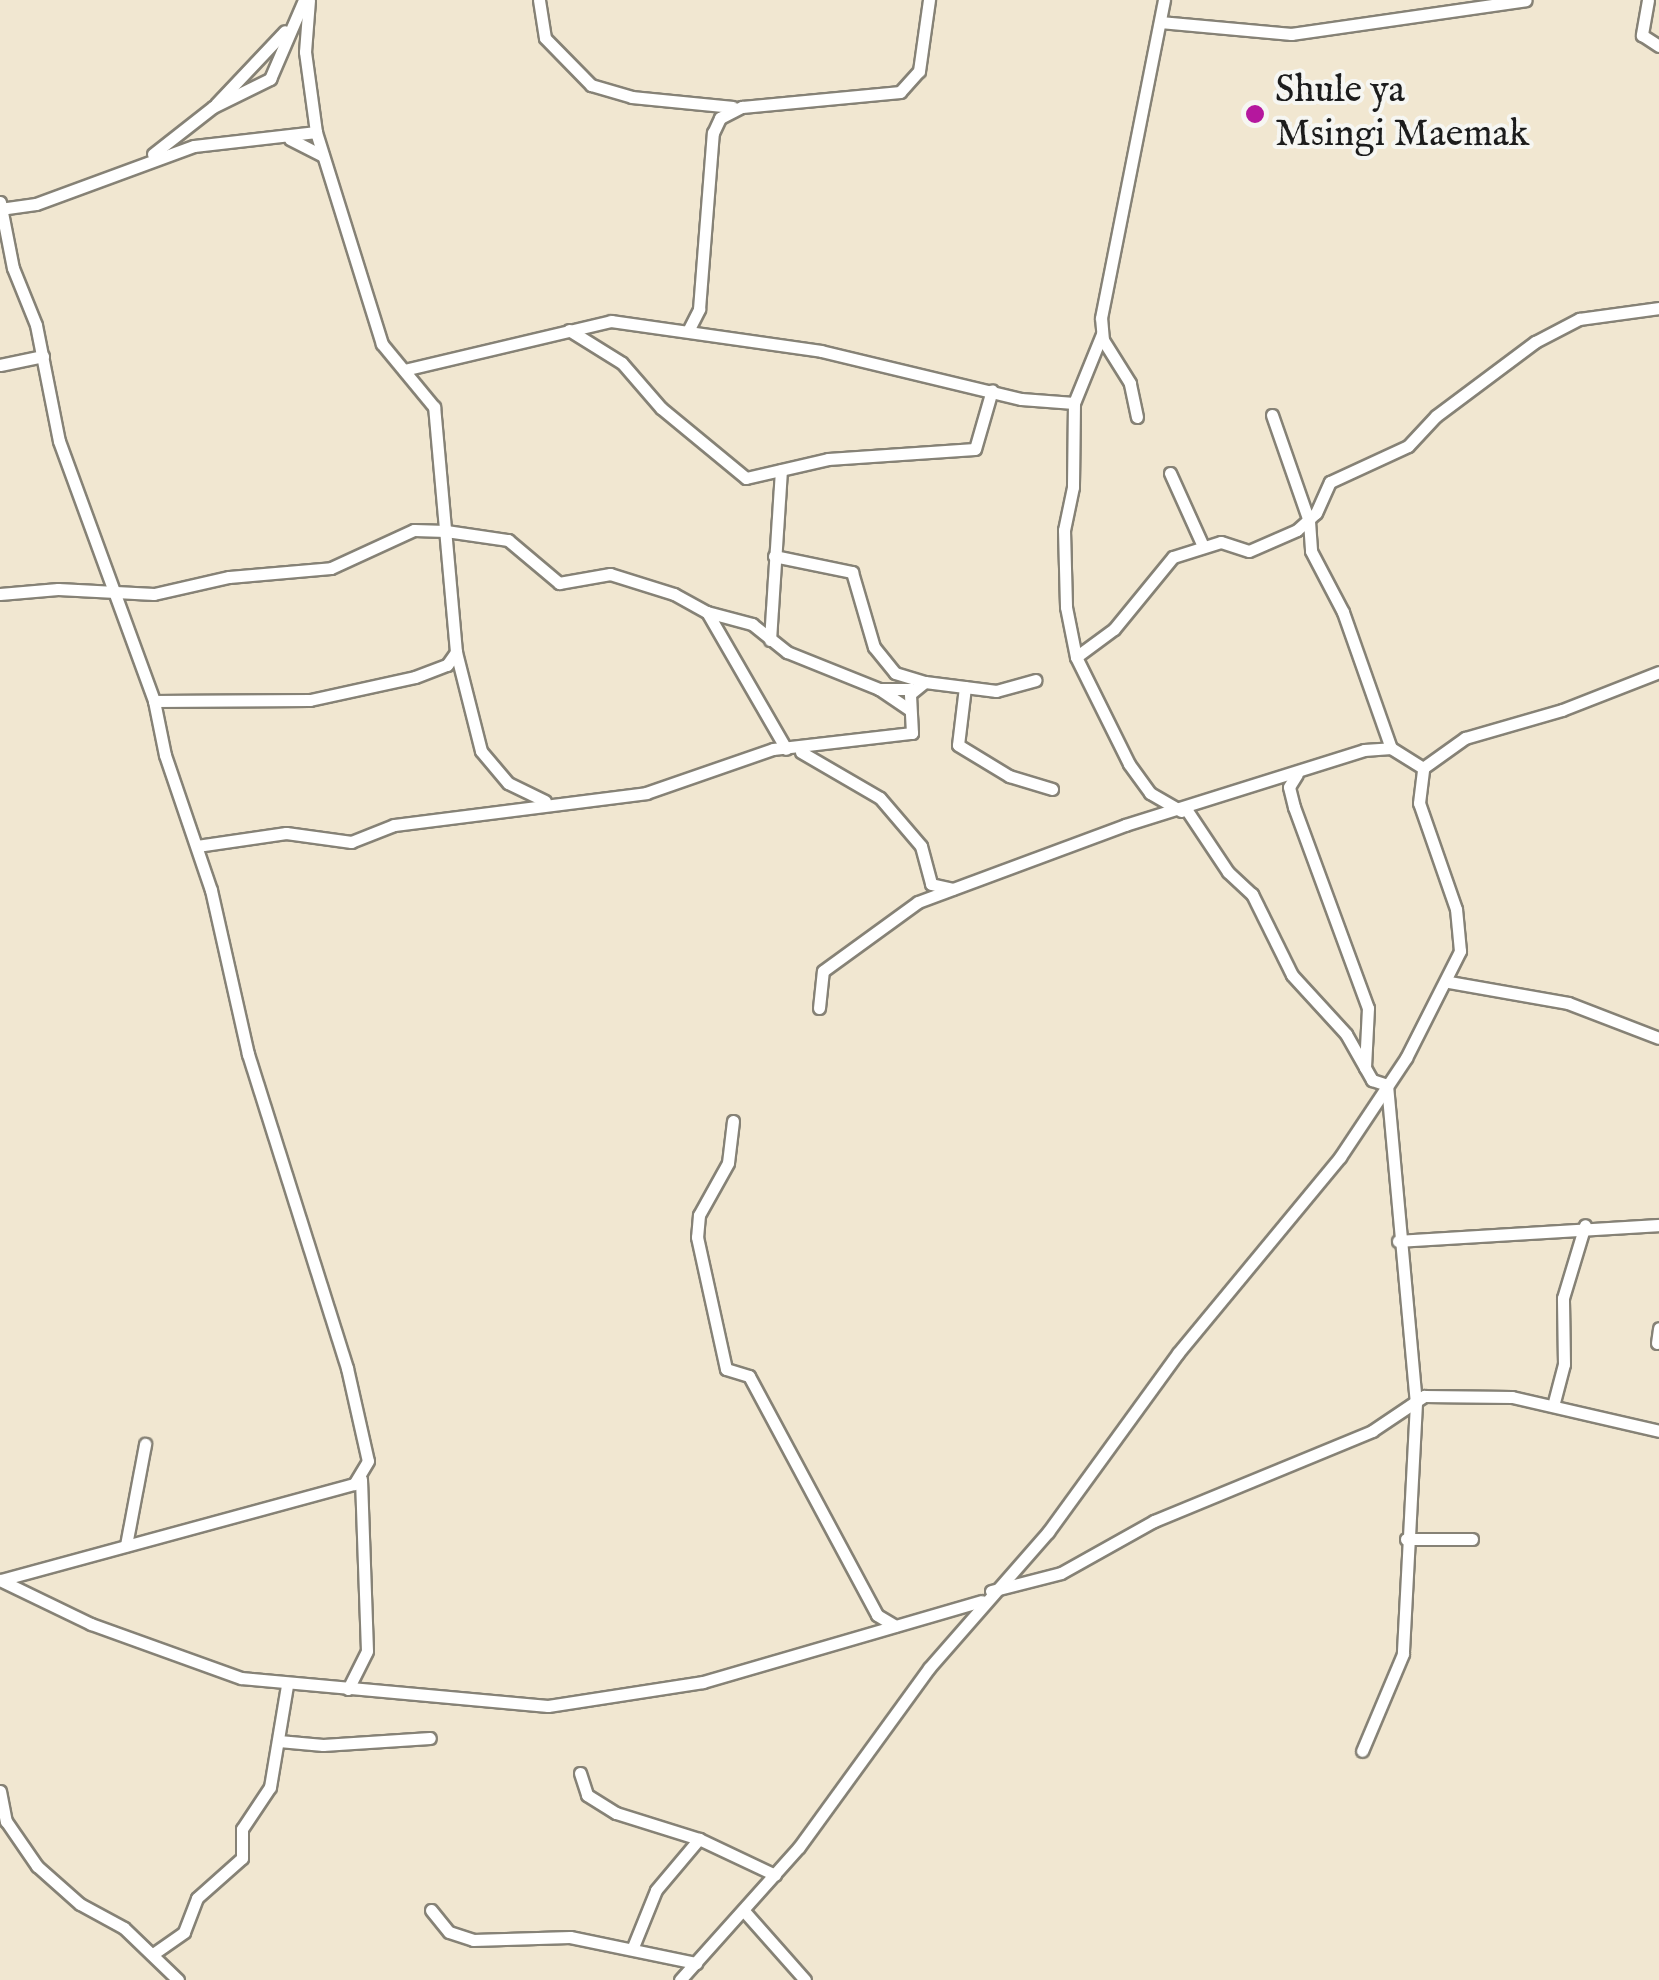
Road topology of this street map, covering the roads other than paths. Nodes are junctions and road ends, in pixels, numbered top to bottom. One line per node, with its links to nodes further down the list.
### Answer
1 (306, 0): 8 (street); 10 (street)
2 (318, 0): 8 (street)
3 (539, 0): 13 (street)
4 (929, 0): 13 (street)
5 (1164, 0): 9 (street)
6 (1526, 0): 9 (street)
7 (1648, 0): 11 (street)
8 (309, 14): 14 (street)
9 (1160, 22): 22 (street)
10 (285, 31): 12 (street); 12 (street)
11 (1659, 46)
12 (213, 107): 17 (street)
13 (742, 107): 21 (street)
14 (316, 132): 15 (street); 16 (street)
15 (290, 138): 16 (street); 17 (street)
16 (323, 156): 25 (street)
17 (146, 160): 18 (street)
18 (0, 207): 23 (street)
19 (1659, 308): 32 (street)
20 (569, 330): 21 (street); 25 (street); 30 (street)
21 (688, 330): 26 (street)
22 (1102, 334): 27 (street); 29 (street)
23 (43, 356): 24 (street); 37 (street)
24 (0, 365)
25 (404, 370): 33 (street)
26 (992, 390): 27 (street); 30 (street)
27 (1074, 404): 41 (street)
28 (1272, 415): 32 (street)
29 (1137, 417)
30 (781, 470): 35 (street)
31 (1170, 473): 34 (street)
32 (1309, 521): 34 (street); 50 (street)
33 (446, 531): 37 (street); 38 (street); 40 (street)
34 (1203, 546): 41 (street)
35 (774, 556): 39 (street); 44 (street)
36 (0, 594): 37 (street)
37 (112, 594): 48 (street)
38 (708, 612): 39 (street); 51 (street)
39 (770, 640): 46 (street)
40 (456, 652): 48 (street); 55 (street)
41 (1076, 657): 56 (street)
42 (1659, 672): 52 (street)
43 (1036, 680): 45 (street)
44 (925, 682): 45 (street); 47 (street)
45 (965, 687): 54 (street)
46 (878, 689): 47 (street); 49 (street)
47 (912, 689): 49 (street)
48 (154, 701): 57 (street)
49 (909, 709): 51 (street)
50 (1391, 748): 52 (street); 53 (street)
51 (792, 749): 55 (street); 58 (street)
52 (1423, 768): 59 (street)
53 (1296, 774): 56 (street); 62 (street)
54 (1052, 790)
55 (549, 802): 57 (street)
56 (1184, 810): 58 (street); 62 (street)
57 (196, 846): 74 (street)
58 (954, 890): 60 (street)
59 (1449, 982): 61 (street); 63 (street)
60 (819, 1008)
61 (1659, 1038)
62 (1365, 1068): 63 (street)
63 (1387, 1085): 67 (street); 79 (street)
64 (732, 1121): 80 (street)
65 (1585, 1225): 66 (street); 67 (street); 71 (street)
66 (1659, 1225)
67 (1398, 1241): 70 (street)
68 (1659, 1328): 69 (street)
69 (1657, 1343)
70 (1416, 1403): 71 (street); 76 (street); 79 (street)
71 (1553, 1406): 72 (street)
72 (1659, 1431)
73 (145, 1444): 77 (street)
74 (361, 1479): 77 (street); 82 (street)
75 (1472, 1539): 76 (street)
76 (1406, 1540): 85 (street)
77 (126, 1545): 78 (street)
78 (0, 1580): 81 (street)
79 (987, 1596): 80 (street); 90 (street)
80 (896, 1626): 82 (street)
81 (288, 1685): 82 (street); 84 (street)
82 (348, 1690)
83 (430, 1738): 84 (street)
84 (279, 1741): 94 (street)
85 (1362, 1751)
86 (580, 1772): 89 (street)
87 (0, 1791): 88 (street)
88 (3, 1823): 94 (street)
89 (699, 1839): 90 (street); 93 (street)
90 (775, 1875): 92 (street)
91 (431, 1910): 93 (street)
92 (744, 1911): 95 (street); 98 (street)
93 (632, 1947): 95 (street)
94 (153, 1954): 96 (street)
95 (696, 1963): 97 (street)
96 (178, 1980)
97 (680, 1980)
98 (805, 1980)

